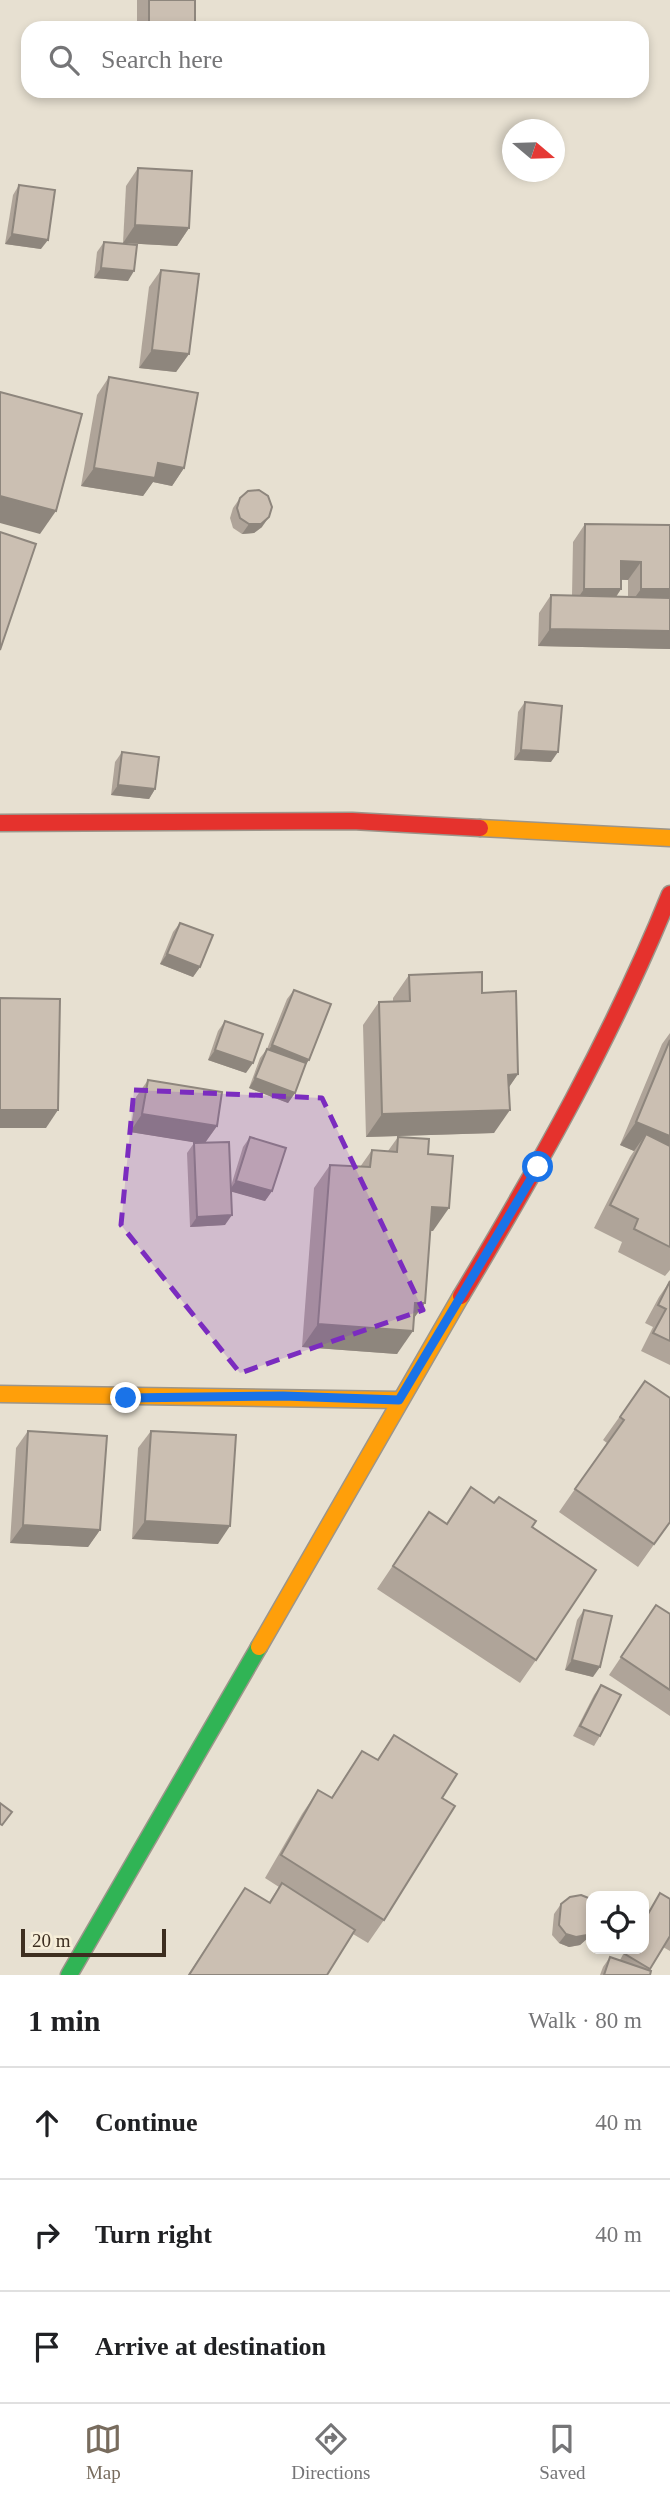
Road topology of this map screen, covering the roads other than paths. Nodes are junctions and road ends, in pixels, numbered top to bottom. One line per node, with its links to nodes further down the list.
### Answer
1 (0, 823): 2 (street)
2 (670, 838)
3 (670, 894): 5 (street)
4 (0, 1394): 5 (street)
5 (399, 1400): 6 (street)
6 (69, 1975)

